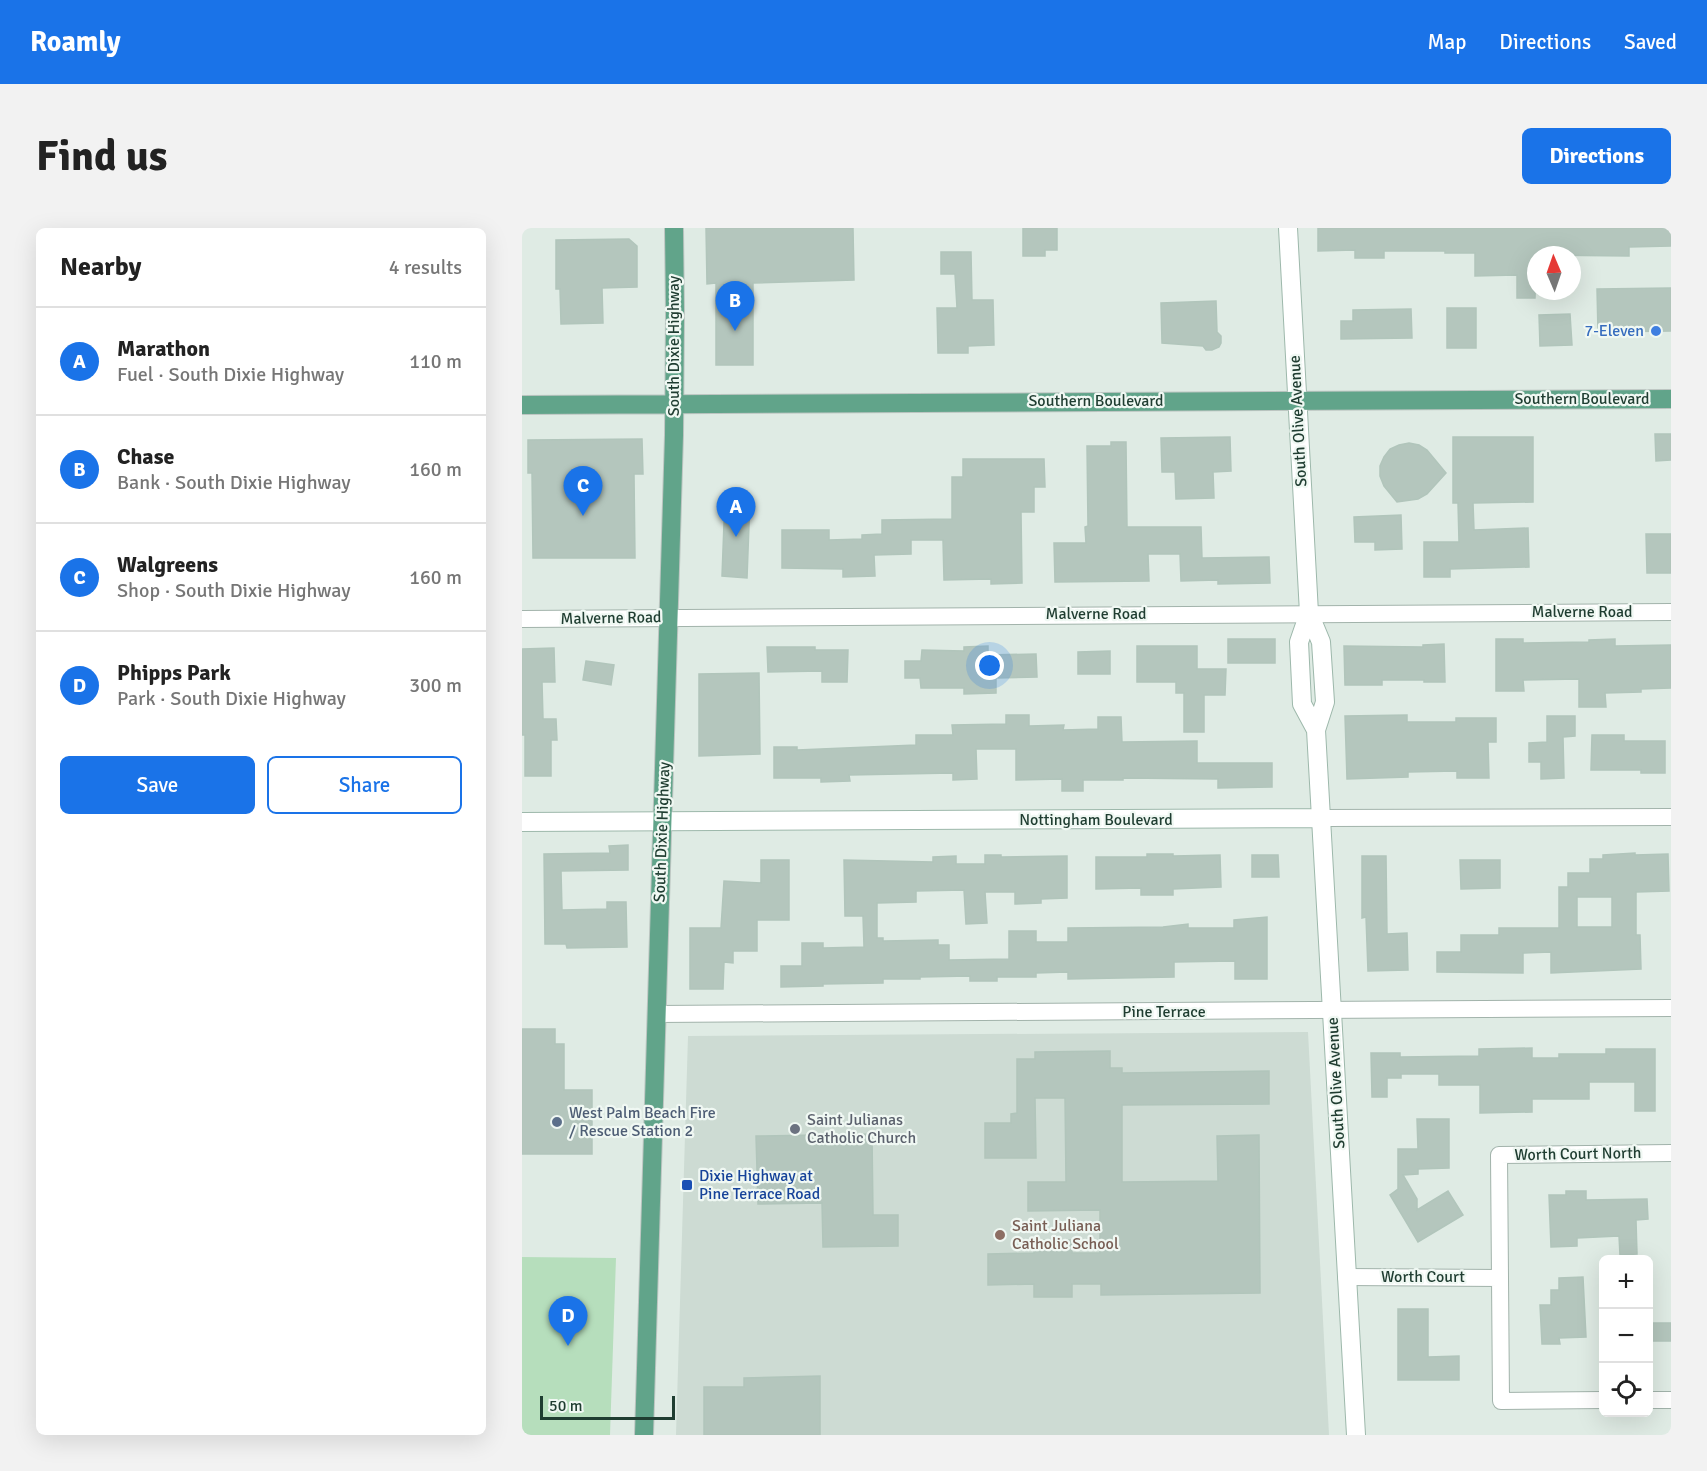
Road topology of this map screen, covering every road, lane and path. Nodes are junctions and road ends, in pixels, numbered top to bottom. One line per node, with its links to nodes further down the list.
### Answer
1 (674, 228): 6 (main road, South Dixie Highway)
2 (1288, 228): 5 (street, South Olive Avenue)
3 (522, 396): 8 (street)
4 (1671, 399): 5 (main road, Southern Boulevard)
5 (1297, 400): 6 (main road, Southern Boulevard); 11 (street, South Olive Avenue)
6 (675, 404): 8 (main road, Southern Boulevard); 12 (main road, South Dixie Highway)
7 (522, 405): 8 (main road, Southern Boulevard)
8 (545, 405): 9 (street)
9 (522, 411)
10 (1671, 612): 11 (street, Malverne Road)
11 (1309, 613): 12 (street, Malverne Road); 15 (street, South Olive Avenue)
12 (669, 617): 13 (street, Malverne Road); 17 (main road, South Dixie Highway)
13 (522, 619)
14 (1671, 817): 15 (street, Nottingham Boulevard)
15 (1322, 818): 17 (street, Nottingham Boulevard); 19 (street, South Olive Avenue)
16 (522, 822): 17 (street, Nottingham Boulevard)
17 (662, 822): 20 (main road, South Dixie Highway)
18 (1671, 1008): 19 (street, Pine Terrace)
19 (1332, 1011): 20 (street, Pine Terrace); 22 (street, South Olive Avenue)
20 (657, 1014): 27 (main road, South Dixie Highway)
21 (1671, 1153): 23 (street, Worth Court North)
22 (1346, 1277): 23 (street, Worth Court); 28 (street, South Olive Avenue)
23 (1500, 1278): 24 (street)
24 (1599, 1400)
25 (1653, 1400): 26 (street)
26 (1671, 1400)
27 (644, 1435)
28 (1356, 1435)

